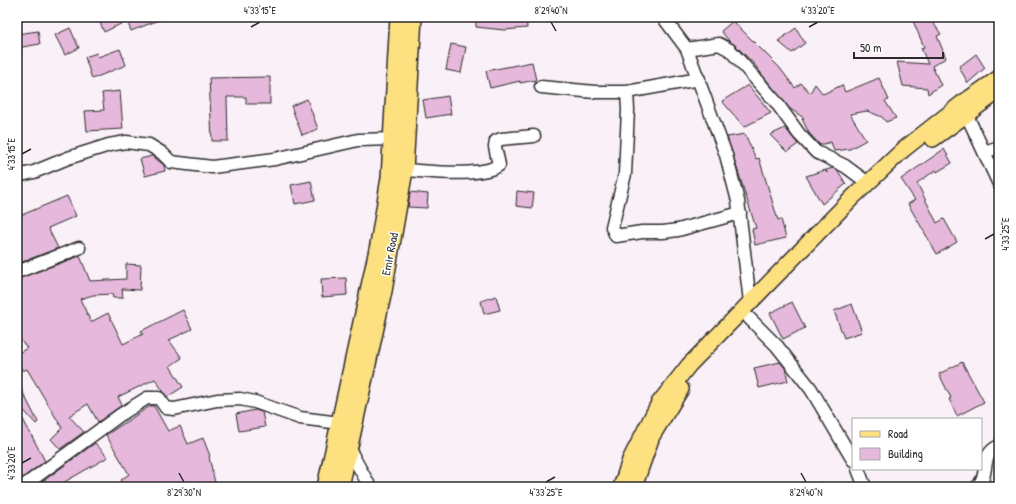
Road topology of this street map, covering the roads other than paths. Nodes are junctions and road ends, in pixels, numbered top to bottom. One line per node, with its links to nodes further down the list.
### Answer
1 (398, 17): 12 (highway, Emir Road)
2 (413, 17): 15 (highway, Emir Road)
3 (663, 17): 4 (street)
4 (687, 49): 6 (street); 17 (street)
5 (999, 78): 10 (main road)
6 (699, 79): 9 (street); 19 (street)
7 (541, 87): 9 (street)
8 (999, 90): 10 (main road)
9 (627, 92): 19 (street)
10 (964, 109): 14 (street); 17 (main road); 23 (main road)
11 (534, 136): 15 (street)
12 (393, 139): 16 (street); 24 (highway, Emir Road)
13 (999, 147): 14 (street)
14 (984, 152): 18 (street)
15 (404, 170): 26 (highway, Emir Road)
16 (17, 176)
17 (868, 183): 22 (main road)
18 (999, 184)
19 (740, 213): 22 (street)
20 (79, 248): 21 (street)
21 (17, 272)
22 (750, 302): 33 (main road)
23 (749, 318): 27 (street); 34 (main road)
24 (340, 423): 29 (street); 30 (highway, Emir Road)
25 (999, 446): 36 (street)
26 (348, 447): 31 (highway, Emir Road); 32 (street)
27 (852, 458)
28 (858, 470): 35 (street)
29 (22, 487)
30 (326, 487)
31 (340, 487)
32 (370, 487)
33 (621, 487)
34 (634, 487)
35 (865, 487)
36 (977, 487)

